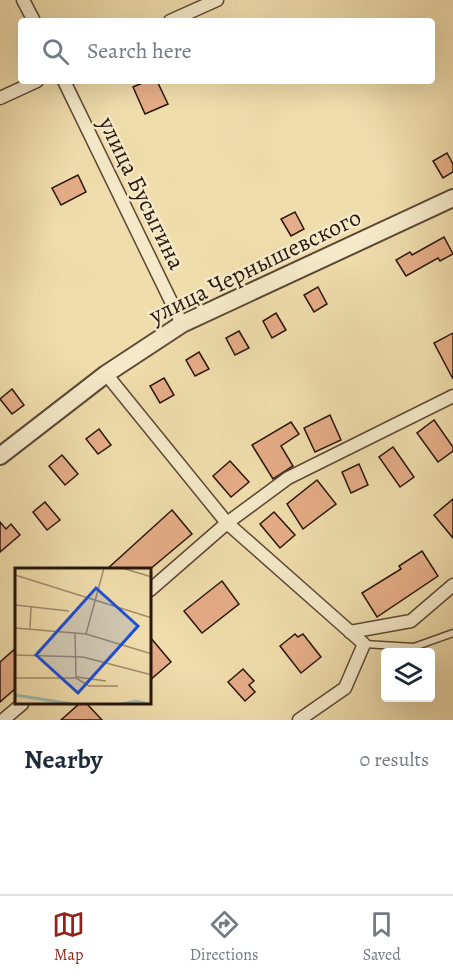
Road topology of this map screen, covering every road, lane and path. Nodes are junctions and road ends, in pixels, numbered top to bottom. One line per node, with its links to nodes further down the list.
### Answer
1 (23, 0): 3 (street)
2 (217, 0): 4 (street)
3 (32, 18)
4 (177, 18)
5 (30, 84): 7 (street)
6 (65, 84): 9 (street, улица Бусыгина)
7 (0, 98)
8 (453, 198): 9 (street, улица Чернышевского)
9 (182, 324): 10 (street, улица Чернышевского)
10 (106, 374): 12 (street, улица Чернышевского); 13 (street)
11 (453, 396): 13 (street)
12 (0, 456)
13 (227, 523): 15 (street); 16 (street)
14 (453, 585): 16 (street)
15 (152, 588)
16 (350, 632): 18 (street)
17 (453, 633): 18 (lane)
18 (364, 644): 21 (street)
19 (21, 705): 20 (street)
20 (3, 720)
21 (299, 720)

